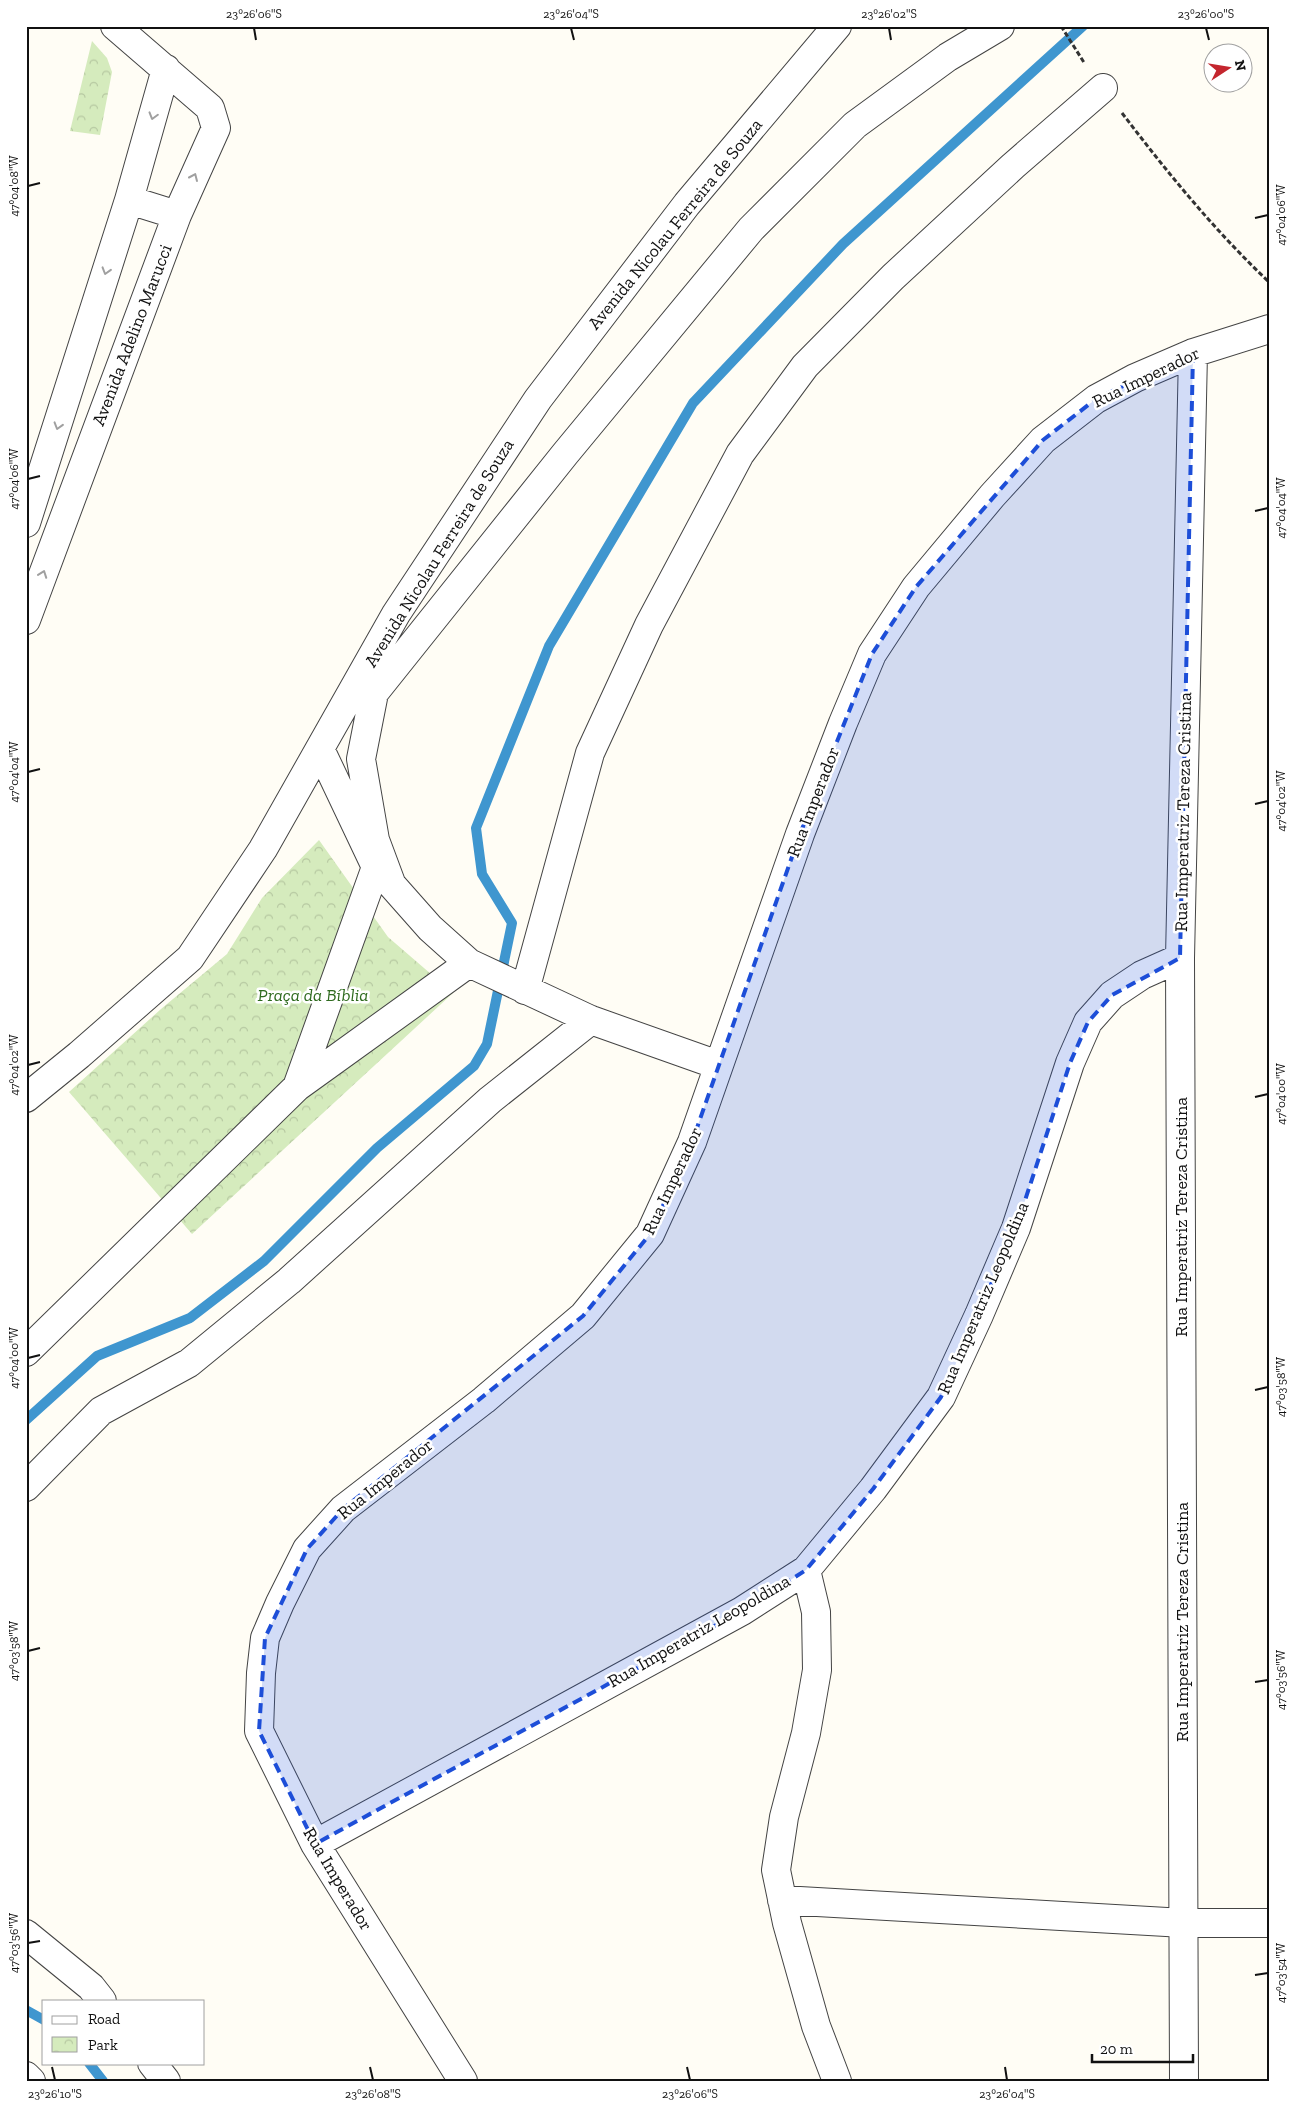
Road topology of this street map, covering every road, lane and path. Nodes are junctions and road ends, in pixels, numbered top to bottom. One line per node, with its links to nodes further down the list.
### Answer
1 (115, 26): 5 (street, Avenida Adelino Marucci)
2 (837, 26): 14 (street, Avenida Nicolau Ferreira de Souza)
3 (1000, 26): 15 (street)
4 (1061, 26): 6 (path)
5 (166, 69): 7 (street, one-way to 7); 8 (street, Avenida Adelino Marucci, one-way to 5)
6 (1103, 88): 9 (path); 18 (street)
7 (129, 200): 8 (street); 12 (street, one-way to 12)
8 (177, 215): 13 (street, Avenida Adelino Marucci, one-way to 8)
9 (1269, 282)
10 (1269, 329): 11 (street, Rua Imperador)
11 (1193, 352): 16 (street, Rua Imperatriz Tereza Cristina); 20 (street, Rua Imperador)
12 (26, 523)
13 (26, 620)
14 (320, 750): 15 (street); 22 (street, Avenida Nicolau Ferreira de Souza)
15 (383, 875): 17 (street); 21 (street)
16 (1180, 958): 25 (street, Rua Imperatriz Leopoldina); 28 (street, Rua Imperatriz Tereza Cristina)
17 (469, 962): 18 (street); 21 (street)
18 (525, 990): 19 (street)
19 (591, 1020): 20 (street); 24 (street)
20 (718, 1064): 26 (street, Rua Imperador)
21 (297, 1087): 23 (street)
22 (26, 1098)
23 (26, 1352)
24 (26, 1488)
25 (806, 1570): 26 (street, Rua Imperatriz Leopoldina); 27 (street)
26 (315, 1844): 36 (street, Rua Imperador)
27 (782, 1900): 28 (street); 37 (street)
28 (1184, 1923): 29 (street); 38 (street, Rua Imperatriz Tereza Cristina)
29 (1269, 1923)
30 (26, 1934): 31 (street)
31 (101, 2000)
32 (153, 2064): 35 (street)
33 (26, 2076): 34 (street)
34 (31, 2081)
35 (166, 2081)
36 (463, 2081)
37 (837, 2081)
38 (1184, 2081)

